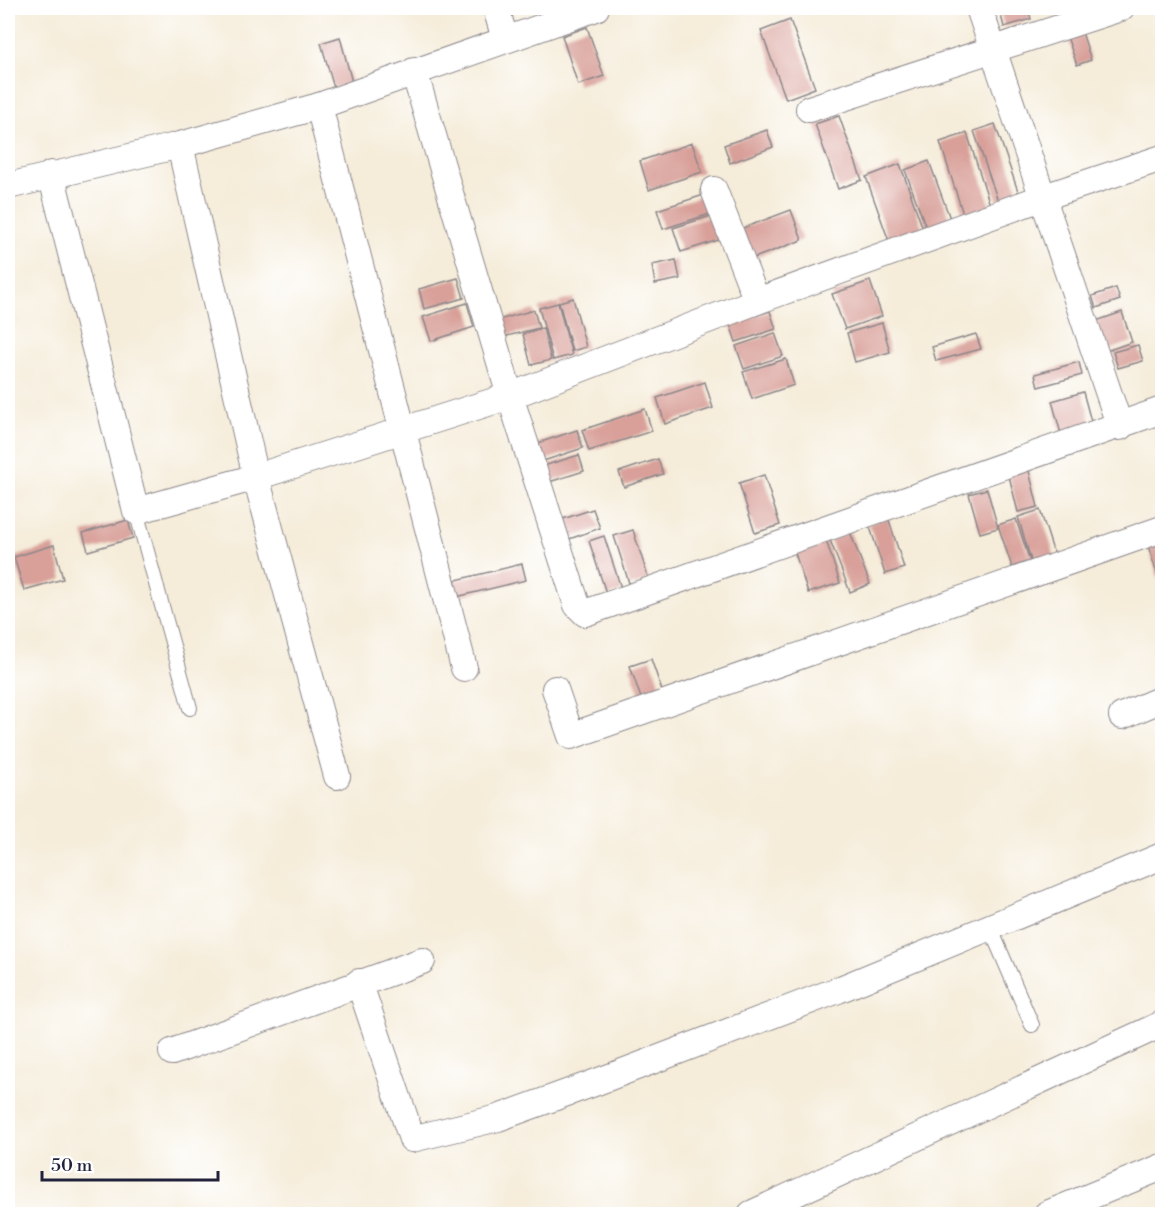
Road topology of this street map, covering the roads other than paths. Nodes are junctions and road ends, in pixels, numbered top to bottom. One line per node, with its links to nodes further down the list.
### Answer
1 (496, 8): 5 (street)
2 (596, 8): 5 (street)
3 (978, 8): 6 (street)
4 (1121, 8): 6 (street)
5 (505, 39): 7 (street)
6 (994, 48): 9 (street); 15 (street)
7 (414, 71): 8 (street); 17 (street)
8 (319, 106): 10 (street); 20 (street)
9 (809, 109)
10 (180, 145): 12 (street); 21 (street)
11 (1162, 158): 15 (street)
12 (51, 174): 13 (street); 22 (street)
13 (8, 186)
14 (714, 190): 16 (street)
15 (1044, 197): 16 (street); 19 (street)
16 (757, 301): 17 (street)
17 (510, 396): 19 (street); 20 (street)
18 (1162, 410): 19 (street)
19 (1120, 427)
20 (401, 428): 21 (street); 24 (street)
21 (256, 477): 22 (street); 29 (street)
22 (136, 511): 27 (lane)
23 (1162, 529): 25 (street)
24 (464, 668)
25 (555, 689)
26 (1162, 699): 28 (street)
27 (190, 708)
28 (1122, 716)
29 (337, 776)
30 (1162, 856): 31 (street)
31 (990, 927): 33 (street); 35 (lane)
32 (422, 962): 33 (street)
33 (359, 982): 36 (street)
34 (1162, 1024): 38 (street)
35 (1032, 1025)
36 (172, 1052)
37 (1162, 1167): 39 (street)
38 (751, 1215)
39 (1047, 1215)

